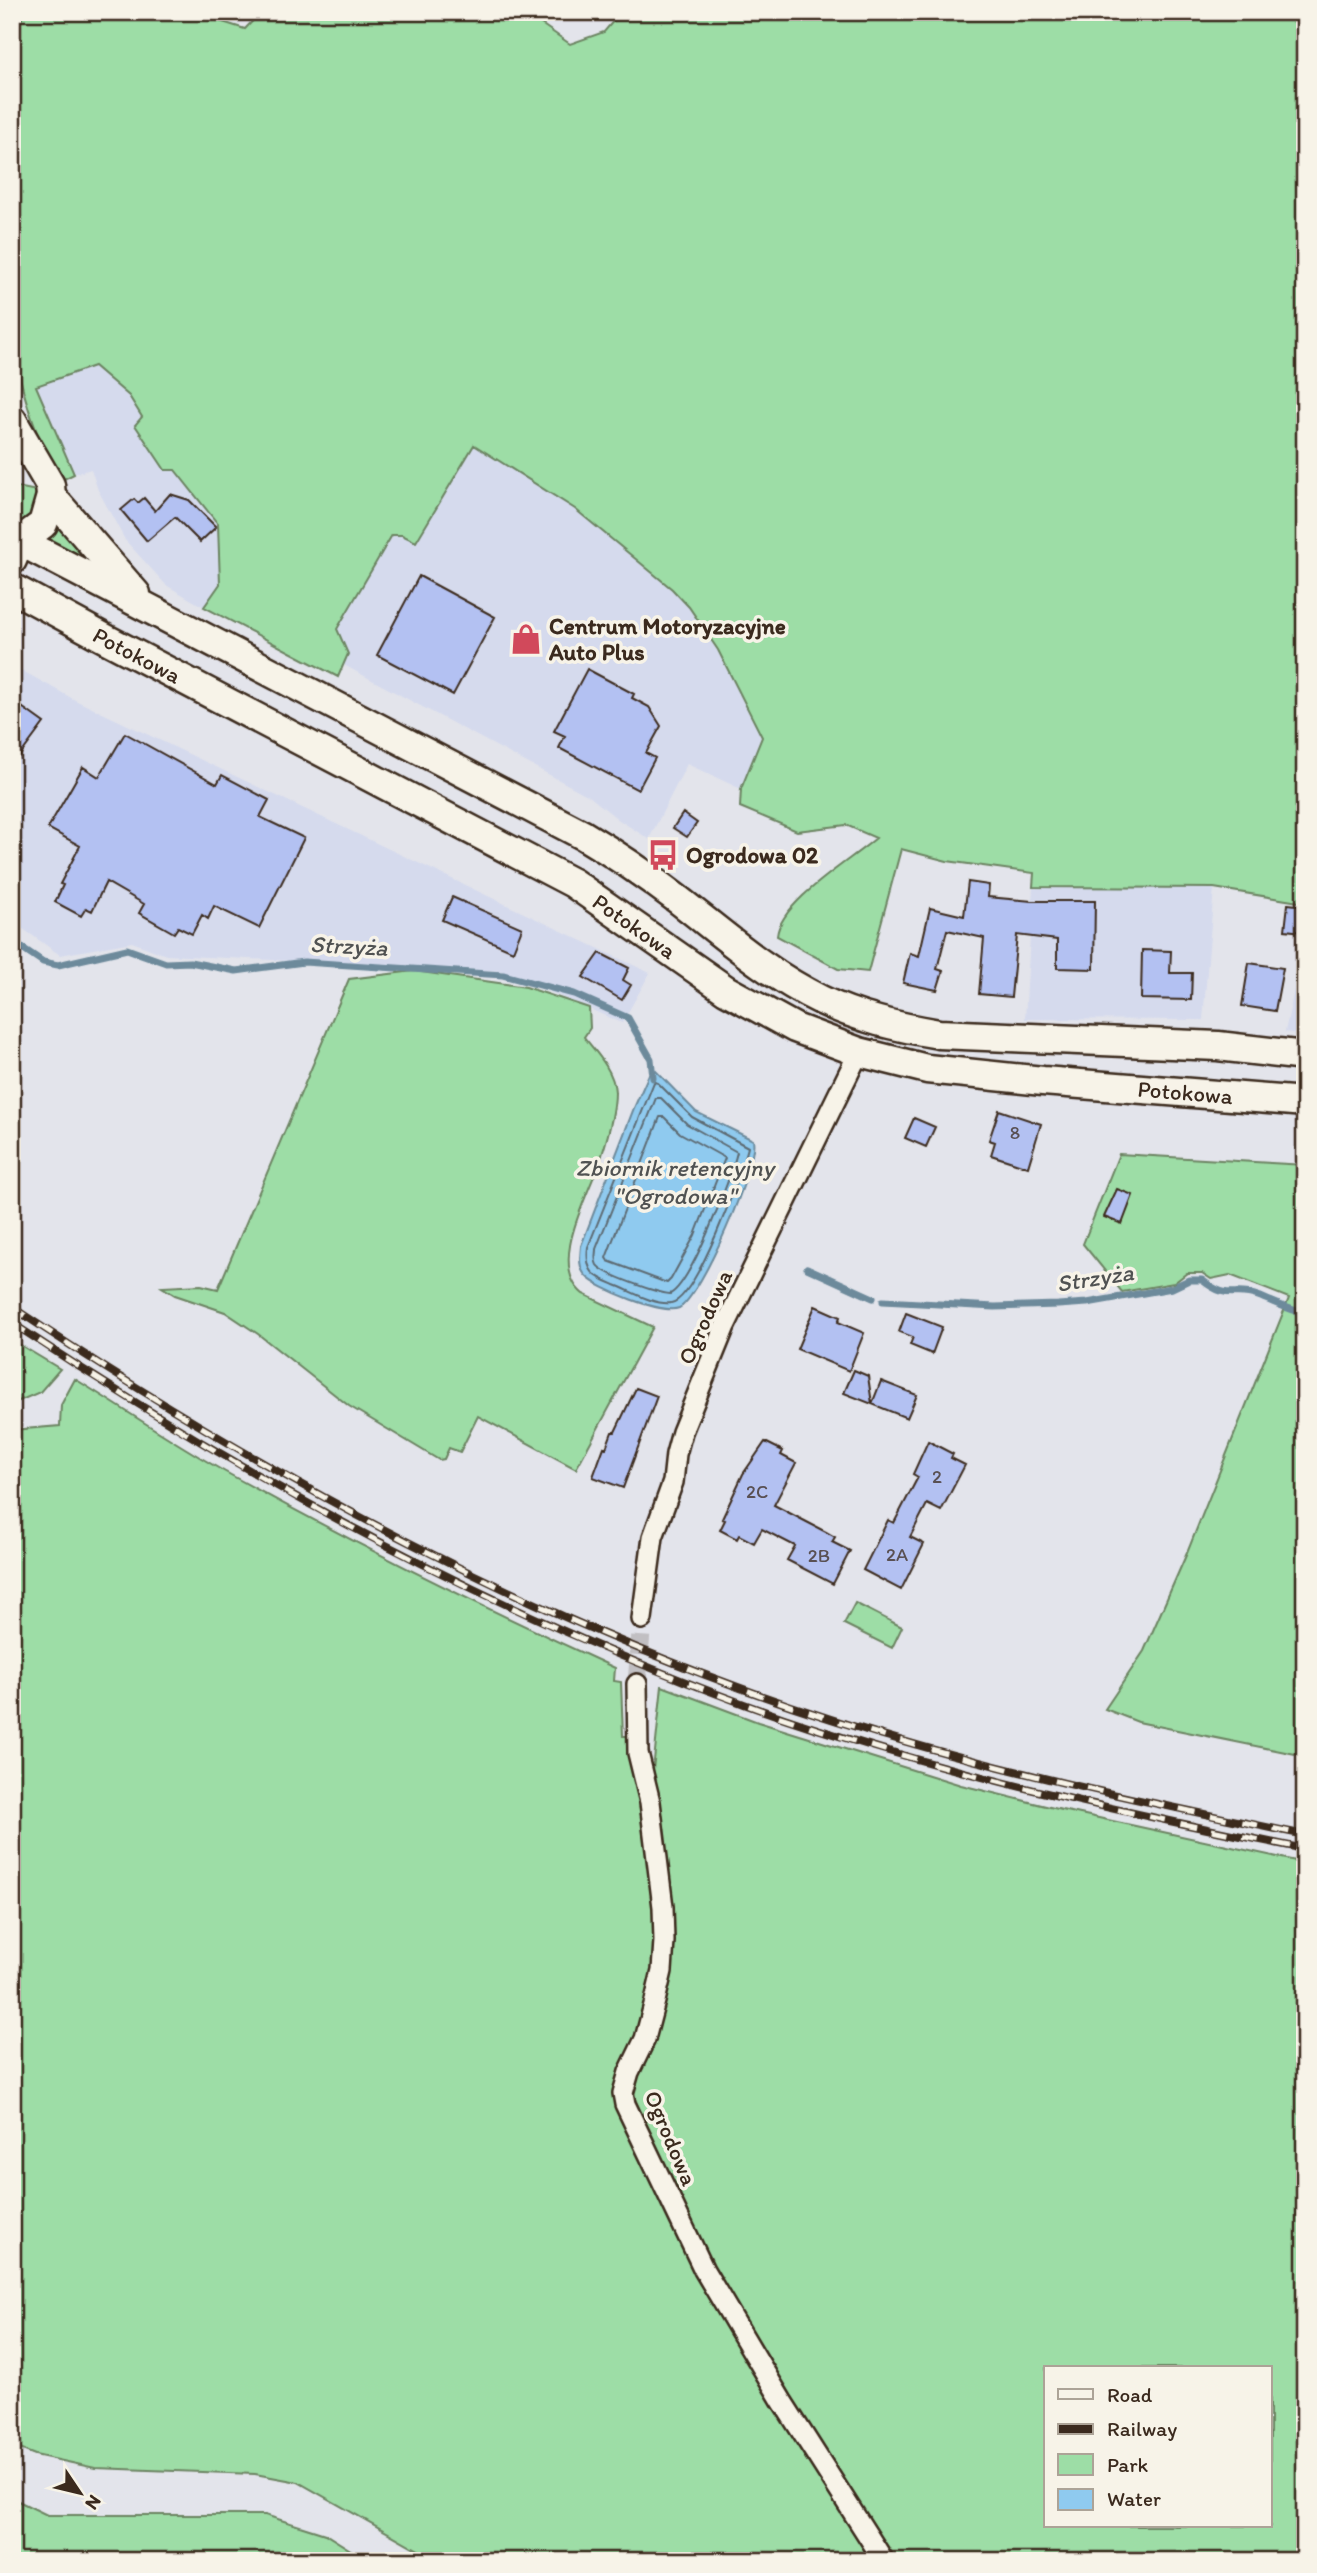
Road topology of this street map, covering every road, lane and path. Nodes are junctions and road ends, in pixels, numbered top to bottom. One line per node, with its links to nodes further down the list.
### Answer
1 (12, 420): 2 (main road, Potokowa)
2 (51, 496): 3 (main road, Potokowa); 5 (main road, Potokowa)
3 (14, 539): 5 (main road, Potokowa)
4 (12, 588): 7 (main road, Potokowa)
5 (147, 607): 6 (main road, Potokowa)
6 (224, 648): 7 (main road); 8 (main road, Potokowa)
7 (202, 689): 9 (main road, Potokowa)
8 (748, 954): 9 (main road); 11 (main road, Potokowa)
9 (726, 989): 10 (main road, Potokowa)
10 (859, 1052): 12 (main road, Potokowa); 13 (street, Ogrodowa)
11 (1305, 1056)
12 (1305, 1102)
13 (642, 1619)
14 (637, 1684): 15 (street, Ogrodowa)
15 (884, 2561)

